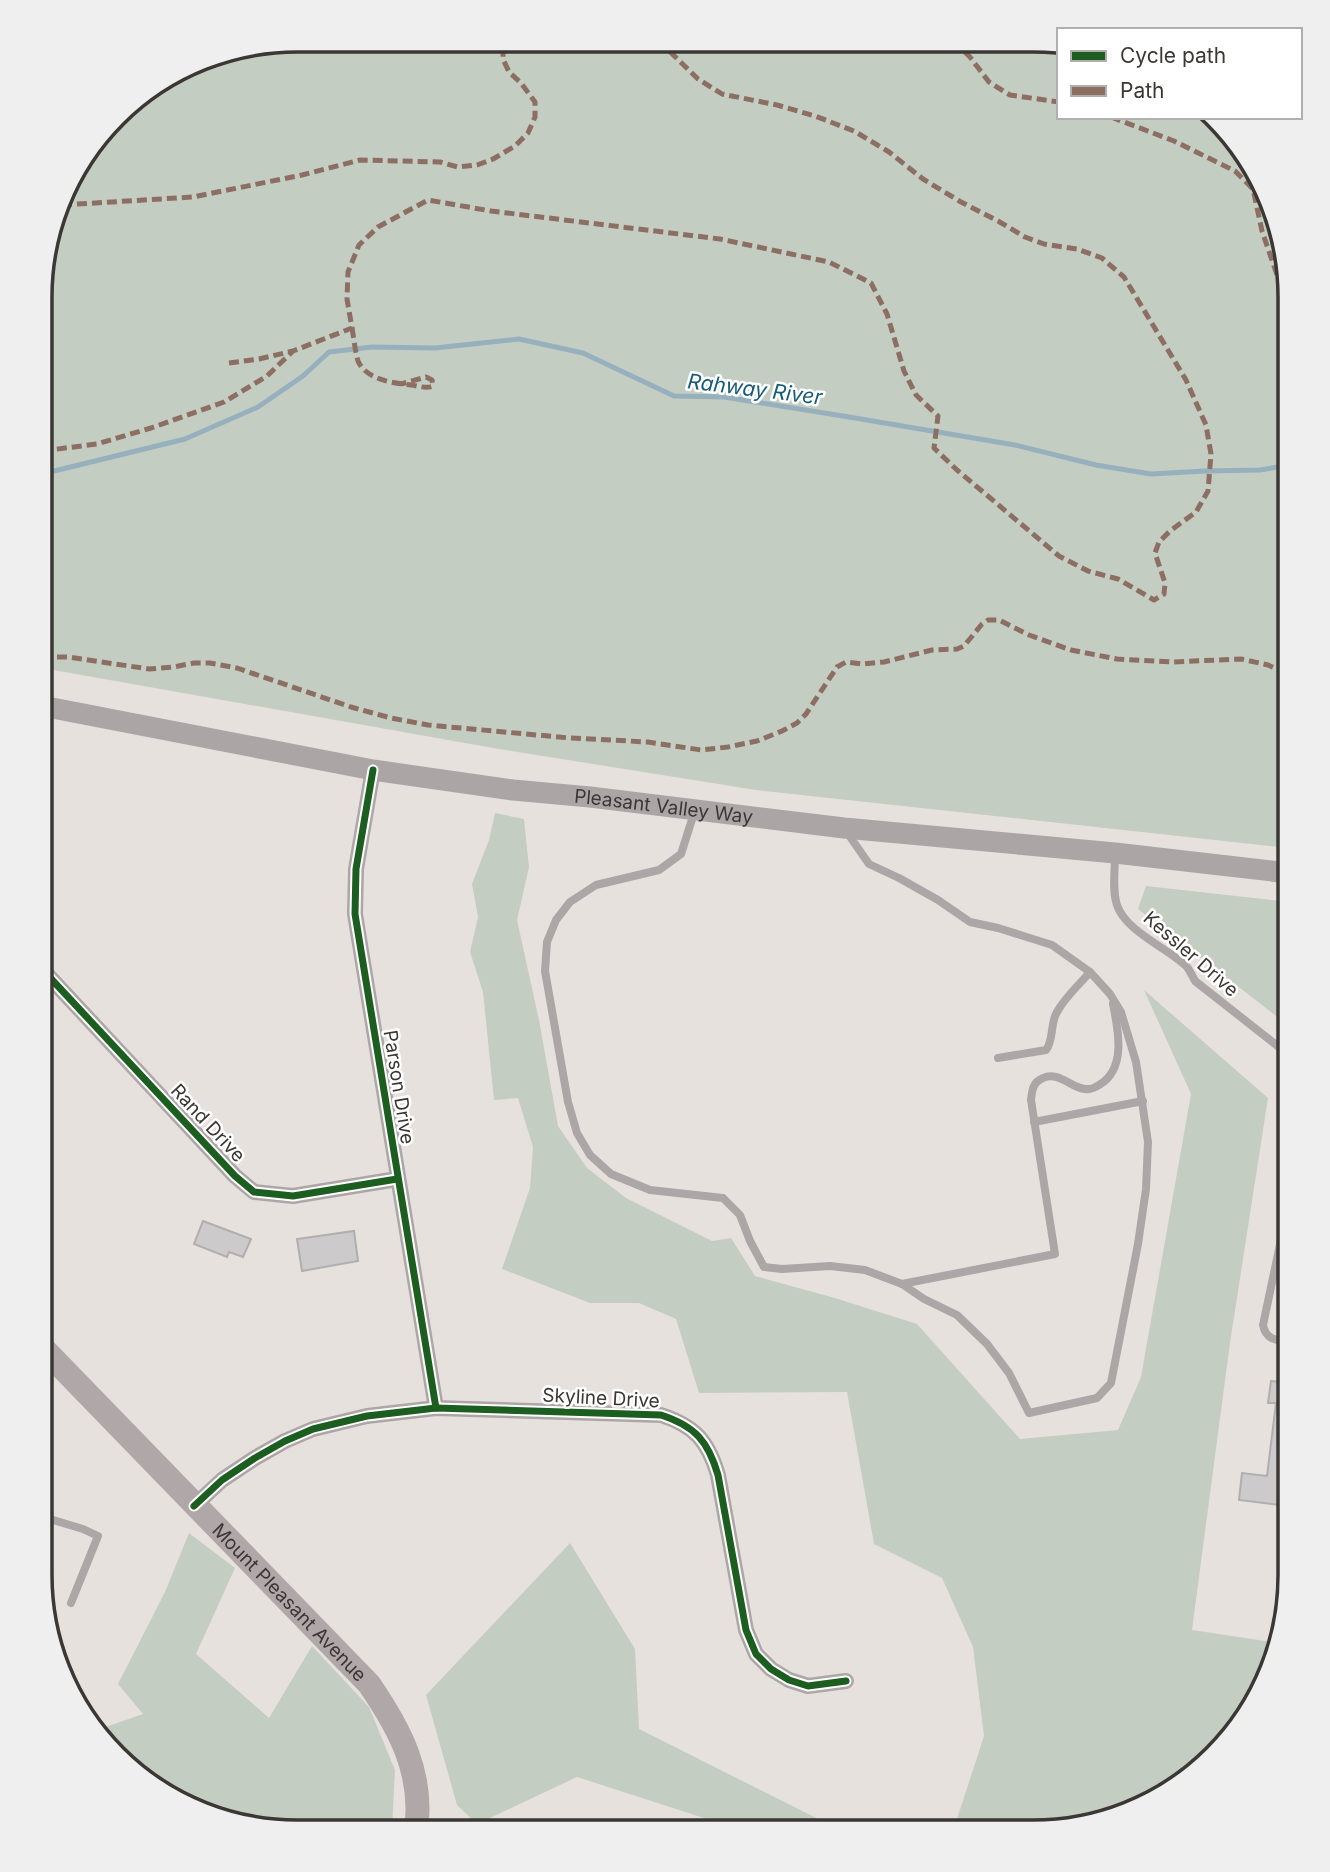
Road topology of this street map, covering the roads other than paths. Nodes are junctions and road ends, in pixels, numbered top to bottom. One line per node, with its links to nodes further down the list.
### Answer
1 (52, 708): 2 (main road, Pleasant Valley Way)
2 (373, 770): 3 (main road, Pleasant Valley Way); 14 (street, Parson Drive)
3 (695, 810): 4 (main road, Pleasant Valley Way); 16 (lane)
4 (844, 828): 5 (main road, Pleasant Valley Way); 7 (lane)
5 (1115, 853): 6 (main road, Pleasant Valley Way); 10 (lane, Kessler Drive)
6 (1278, 872)
7 (1090, 972): 9 (lane); 11 (lane)
8 (52, 980): 14 (street, Rand Drive)
9 (1110, 994): 12 (lane); 13 (lane)
10 (1277, 1046)
11 (998, 1058)
12 (1143, 1101): 13 (lane); 16 (lane)
13 (1034, 1122): 16 (lane)
14 (397, 1179): 19 (street, Parson Drive)
15 (1277, 1258): 17 (lane)
16 (902, 1284)
17 (1277, 1340)
18 (52, 1367): 20 (main road, Mount Pleasant Avenue)
19 (436, 1408): 20 (street, Skyline Drive); 23 (street, Skyline Drive)
20 (194, 1506): 24 (main road, Mount Pleasant Avenue)
21 (52, 1520): 22 (lane)
22 (71, 1603)
23 (846, 1681)
24 (417, 1820)

